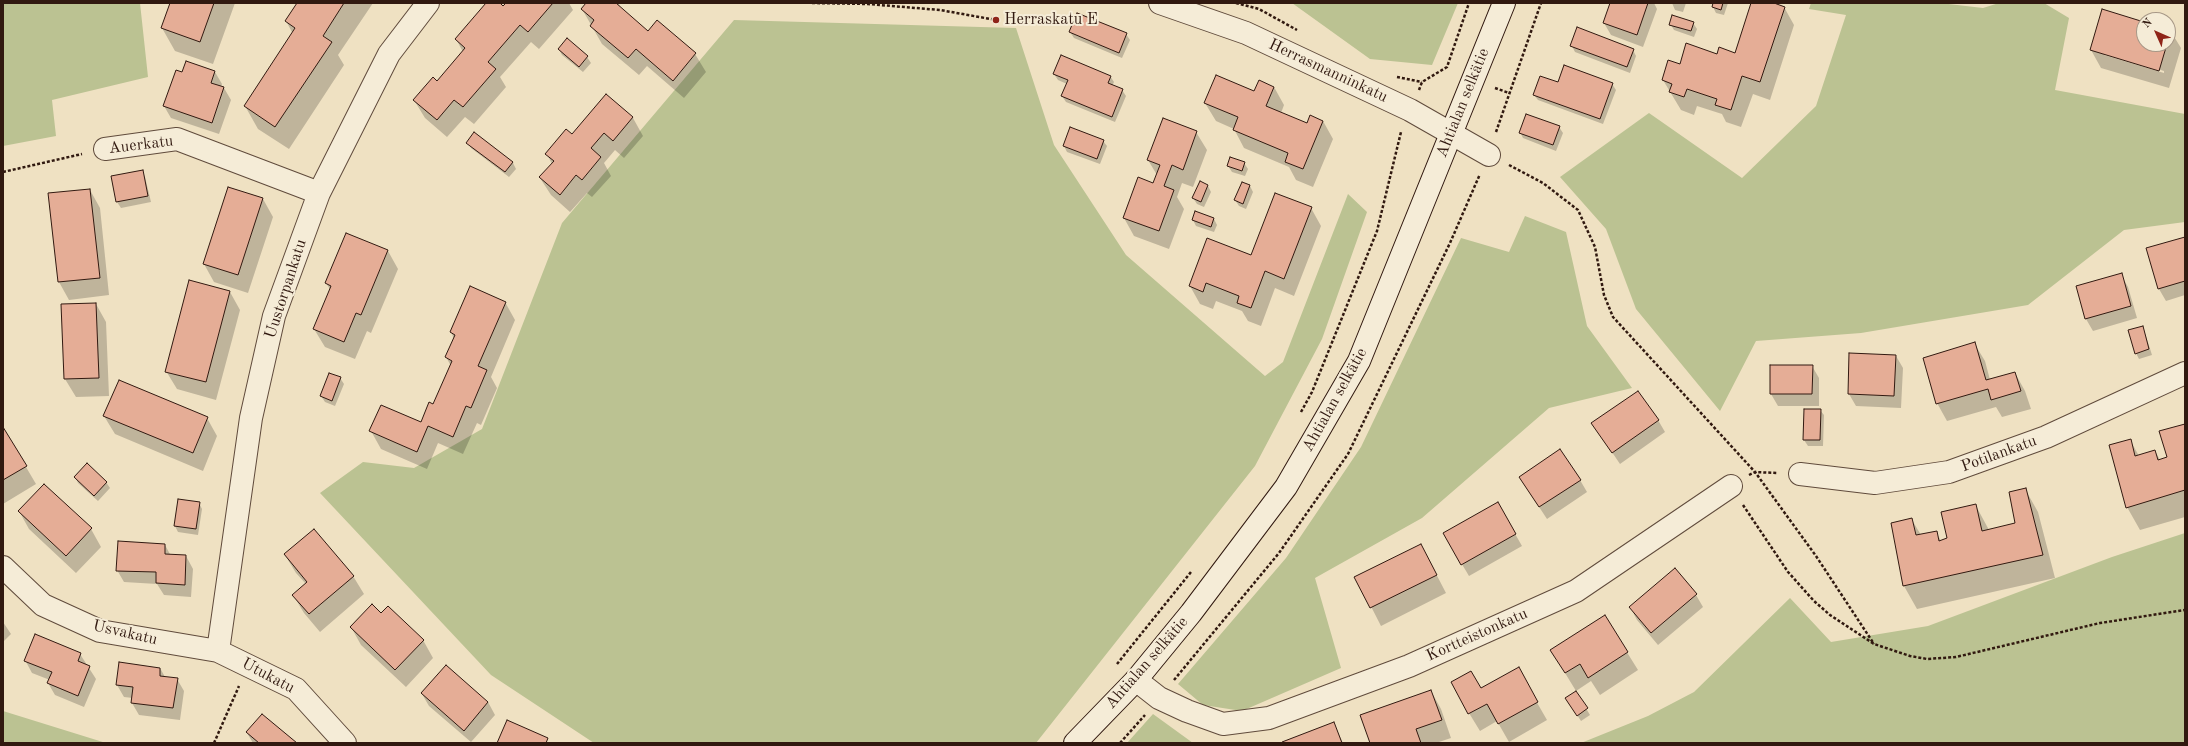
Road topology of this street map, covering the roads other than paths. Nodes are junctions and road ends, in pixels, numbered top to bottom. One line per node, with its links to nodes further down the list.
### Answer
1 (428, 3): 7 (street, Uustorpankatu)
2 (1160, 3): 4 (street, Herrasmanninkatu)
3 (1504, 3): 4 (street, Ahtialan selkätie)
4 (1451, 133): 6 (street, Herrasmanninkatu); 13 (street, Ahtialan selkätie)
5 (105, 149): 7 (street, Auerkatu)
6 (1489, 155)
7 (319, 193): 12 (street, Uustorpankatu)
8 (2185, 373): 9 (street, Potilankatu)
9 (1800, 474)
10 (1731, 486): 13 (street, Kortteistonkatu)
11 (3, 567): 12 (street, Usvakatu)
12 (218, 651): 14 (street, Utukatu)
13 (1136, 680): 15 (street, Ahtialan selkätie)
14 (345, 743)
15 (1075, 743)

